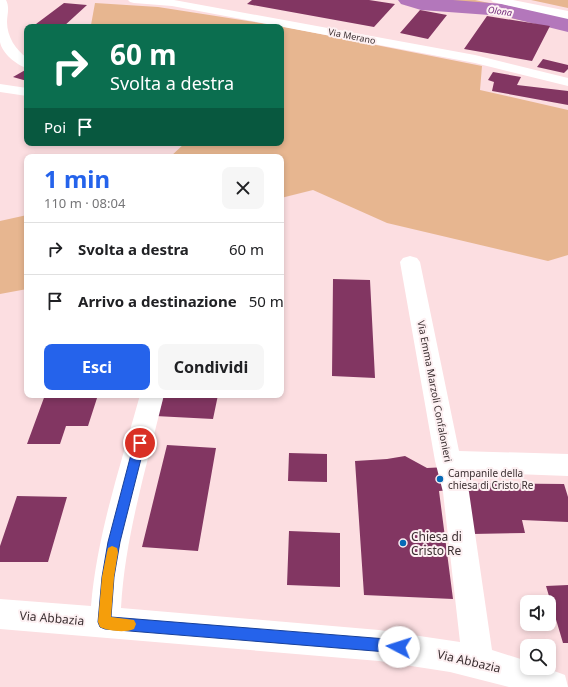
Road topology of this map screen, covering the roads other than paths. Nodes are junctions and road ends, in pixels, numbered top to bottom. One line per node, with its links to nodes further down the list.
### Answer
1 (0, 0): 6 (street)
2 (134, 0): 4 (street, Via Merano)
3 (497, 0): 5 (street)
4 (176, 1): 8 (street, Via Merano)
5 (568, 15)
6 (2, 35): 7 (street)
7 (24, 63)
8 (568, 82)
9 (0, 88): 10 (street)
10 (24, 92)
11 (410, 262): 13 (street, Via Emma Marzoli Confalonieri)
12 (151, 398): 16 (street)
13 (448, 461): 14 (street); 17 (street, Via Emma Marzoli Confalonieri)
14 (568, 465)
15 (0, 614): 16 (street, Via Abbazia)
16 (105, 622): 17 (street, Via Abbazia)
17 (478, 661): 18 (street, Via Abbazia)
18 (553, 687)

